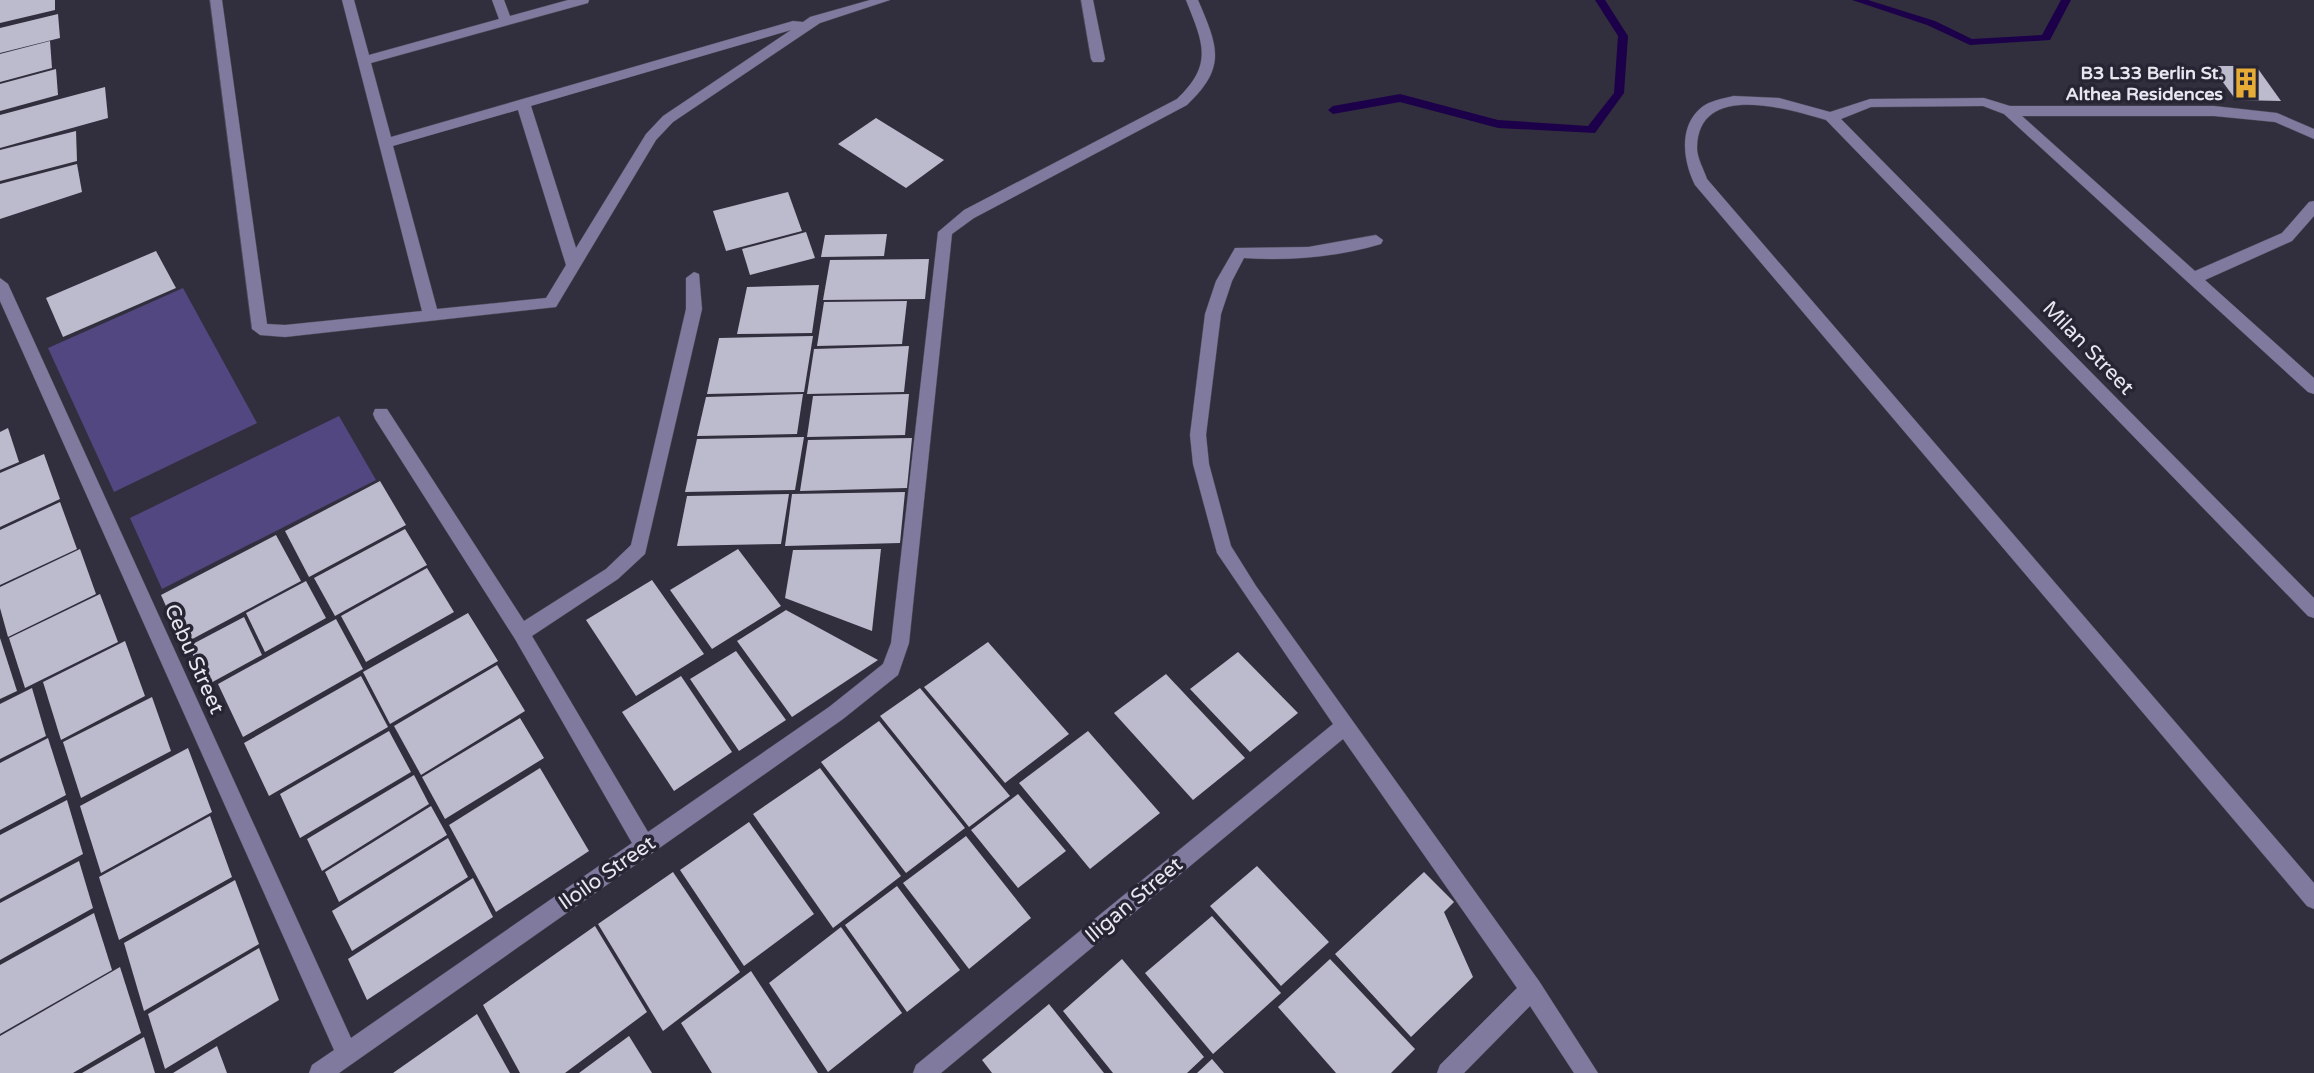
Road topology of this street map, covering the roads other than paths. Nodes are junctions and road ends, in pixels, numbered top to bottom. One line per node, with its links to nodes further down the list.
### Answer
1 (216, 0): 23 (street)
2 (348, 0): 11 (street)
3 (498, 0): 9 (street)
4 (583, 0): 9 (street)
5 (884, 0): 8 (street)
6 (1087, 0): 10 (street)
7 (1192, 0): 29 (street, Iloilo Street)
8 (815, 20): 12 (street); 19 (street)
9 (506, 22): 11 (street)
10 (1098, 59)
11 (364, 61): 16 (street)
12 (523, 103): 16 (street); 19 (street)
13 (2009, 111): 14 (street); 15 (street); 21 (street)
14 (1831, 117): 26 (street, Milan Street); 30 (street)
15 (2314, 134)
16 (385, 144): 23 (street)
17 (2314, 206): 21 (street)
18 (1376, 240): 28 (street)
19 (574, 265): 23 (street)
20 (694, 278): 27 (street)
21 (2194, 278): 24 (street)
22 (0, 284): 32 (street, Cebu Street)
23 (431, 317)
24 (2314, 388)
25 (381, 414): 27 (street)
26 (2314, 610)
27 (522, 633): 29 (street)
28 (1344, 727): 31 (street); 34 (street, Iligan Street)
29 (645, 846): 32 (street, Iloilo Street)
30 (2314, 899)
31 (1531, 989): 35 (street); 36 (street)
32 (347, 1054): 33 (street, Iloilo Street)
33 (320, 1073)
34 (924, 1073)
35 (1448, 1073)
36 (1587, 1073)

